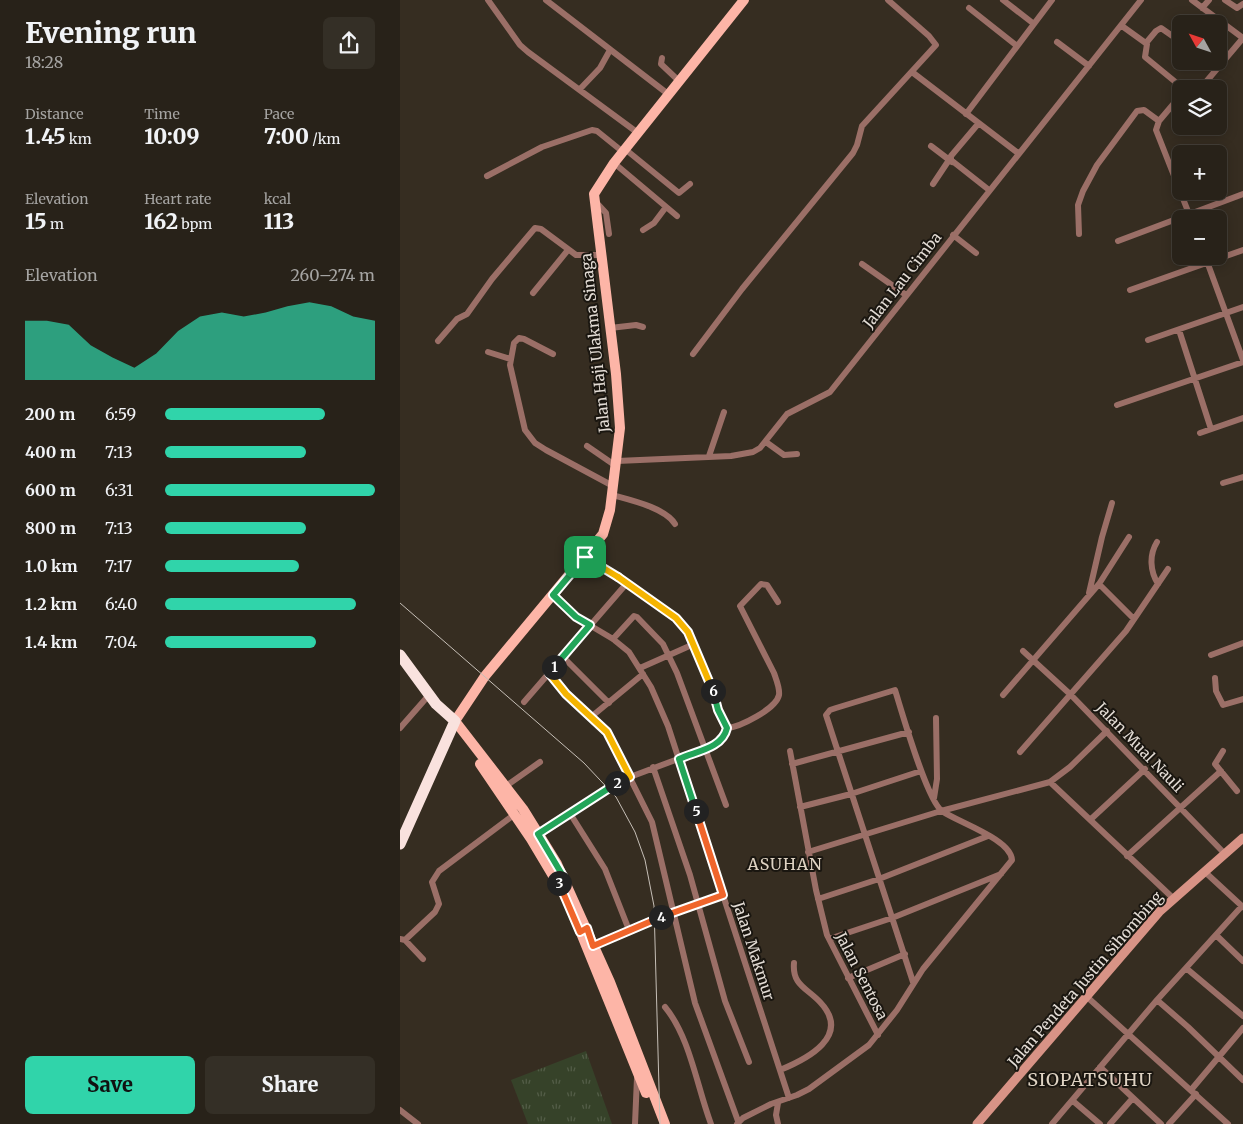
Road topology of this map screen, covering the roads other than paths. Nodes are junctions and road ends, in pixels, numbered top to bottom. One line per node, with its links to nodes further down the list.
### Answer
1 (488, 0): 30 (street)
2 (546, 0): 21 (street)
3 (744, 0): 27 (main road, Jalan Haji Ulakma Sinaga)
4 (888, 0): 26 (street)
5 (1003, 0): 14 (street)
6 (1052, 0): 14 (street)
7 (1141, 0): 15 (street, Jalan Lau Cimba)
8 (1192, 0): 13 (street)
9 (1208, 0): 13 (street)
10 (1225, 0): 11 (street)
11 (1243, 4)
12 (969, 8): 20 (street)
13 (1202, 8): 17 (street)
14 (1034, 24): 20 (street)
15 (1122, 26): 19 (street); 24 (street, Jalan Lau Cimba)
16 (1172, 36): 19 (street)
17 (1243, 38): 22 (street)
18 (1057, 42): 24 (street)
19 (1146, 44): 28 (street)
20 (1017, 46): 33 (street)
21 (610, 50): 30 (street); 31 (street)
22 (1228, 57)
23 (662, 58): 27 (street)
24 (1088, 66): 39 (street, Jalan Lau Cimba)
25 (1217, 70): 29 (street)
26 (912, 72): 33 (street); 78 (street)
27 (679, 80): 31 (main road, Jalan Haji Ulakma Sinaga)
28 (1173, 80)
29 (1208, 80)
30 (580, 89): 36 (street)
31 (668, 94): 36 (main road, Jalan Haji Ulakma Sinaga)
32 (1172, 106): 34 (street)
33 (966, 114): 35 (street)
34 (1159, 121): 49 (street); 55 (street)
35 (978, 124): 39 (street); 40 (street)
36 (638, 133): 38 (main road, Jalan Haji Ulakma Sinaga)
37 (931, 146): 40 (street)
38 (624, 150): 41 (main road, Jalan Haji Ulakma Sinaga); 42 (street); 43 (street)
39 (1018, 153): 45 (street, Jalan Lau Cimba)
40 (951, 161): 44 (street); 45 (street)
41 (614, 163): 47 (main road, Jalan Haji Ulakma Sinaga); 48 (street)
42 (487, 176)
43 (690, 184)
44 (933, 184)
45 (989, 190): 56 (street, Jalan Lau Cimba)
46 (1243, 194): 50 (street)
47 (595, 200): 54 (street); 61 (main road, Jalan Haji Ulakma Sinaga)
48 (666, 207): 51 (street); 53 (street)
49 (1188, 210)
50 (1207, 210)
51 (677, 216)
52 (1172, 223): 57 (street)
53 (643, 230)
54 (609, 234)
55 (1079, 234)
56 (953, 236): 60 (street); 68 (street, Jalan Lau Cimba)
57 (1118, 241)
58 (568, 250): 61 (street); 67 (street); 75 (street)
59 (1243, 250): 62 (street)
60 (976, 253)
61 (601, 255): 72 (main road, Jalan Haji Ulakma Sinaga)
62 (1227, 256)
63 (862, 264): 68 (street)
64 (1205, 265): 66 (street)
65 (1208, 265): 70 (street)
66 (1130, 290)
67 (533, 293)
68 (906, 295): 87 (street, Jalan Lau Cimba)
69 (1243, 307): 70 (street)
70 (1225, 313): 73 (street); 80 (street)
71 (643, 327): 72 (street)
72 (610, 328): 91 (main road, Jalan Haji Ulakma Sinaga)
73 (1179, 330): 74 (street); 81 (street)
74 (1148, 340)
75 (438, 341)
76 (488, 352): 79 (street)
77 (553, 354): 79 (street)
78 (693, 354)
79 (510, 359): 94 (street)
80 (1243, 361): 81 (street)
81 (1196, 379): 82 (street); 85 (street)
82 (1117, 405)
83 (724, 412): 90 (street)
84 (1243, 418): 85 (street)
85 (1212, 429): 86 (street)
86 (1200, 433)
87 (766, 442): 89 (street); 90 (street, Jalan Lau Cimba)
88 (587, 446): 91 (street)
89 (797, 454)
90 (709, 456): 91 (street, Jalan Lau Cimba)
91 (617, 463): 94 (main road, Jalan Haji Ulakma Sinaga)
92 (1243, 477): 93 (street)
93 (1223, 483)
94 (613, 490): 96 (street); 99 (main road, Jalan Haji Ulakma Sinaga)
95 (1112, 503): 104 (street)
96 (675, 524)
97 (1129, 537): 102 (street)
98 (1156, 542): 103 (street)
99 (585, 557): 101 (street); 105 (main road, Jalan Haji Ulakma Sinaga)
100 (1168, 569): 103 (street)
101 (627, 583): 108 (street); 111 (street)
102 (1099, 584): 104 (street); 107 (street)
103 (1158, 584): 107 (street)
104 (1089, 593): 117 (street)
105 (553, 595): 108 (street, Jalan Makmur); 129 (main road, Jalan Haji Ulakma Sinaga)
106 (778, 602): 131 (street)
107 (1134, 619): 121 (street)
108 (590, 625): 109 (street, Jalan Makmur); 116 (street)
109 (613, 639): 115 (street); 118 (street, Jalan Makmur)
110 (1243, 642): 114 (street)
111 (694, 644): 115 (street); 131 (street)
112 (1023, 651): 117 (street, Jalan Mual Nauli)
113 (400, 655): 122 (highway)
114 (1211, 655)
115 (668, 656): 118 (street); 134 (street)
116 (563, 657): 119 (street); 126 (street)
117 (1033, 660): 121 (street, Jalan Mual Nauli); 123 (street)
118 (642, 671): 126 (street); 139 (street, Jalan Makmur)
119 (549, 673): 125 (street); 127 (street)
120 (1215, 678): 124 (street)
121 (1071, 694): 132 (street, Jalan Mual Nauli); 137 (street)
122 (429, 695): 129 (highway); 130 (street)
123 (1003, 695)
124 (1243, 699)
125 (524, 702)
126 (609, 703): 127 (street)
127 (592, 717): 146 (street)
128 (936, 718): 151 (street)
129 (451, 719): 148 (main road); 156 (main road); 159 (highway); 164 (highway)
130 (400, 728)
131 (727, 728): 134 (street)
132 (1107, 731): 143 (street, Jalan Mual Nauli); 147 (street)
133 (909, 732): 138 (street); 138 (street); 144 (street)
134 (705, 748): 139 (street); 152 (street)
135 (790, 751): 141 (street, Jalan Sentosa)
136 (1223, 751): 145 (street)
137 (1020, 752)
138 (838, 753): 141 (street); 150 (street)
139 (679, 759): 142 (street); 172 (street, Jalan Makmur)
140 (540, 762): 148 (street)
141 (792, 764): 154 (street, Jalan Sentosa)
142 (653, 768): 146 (street); 175 (street)
143 (1144, 769): 153 (street, Jalan Mual Nauli); 158 (street)
144 (921, 771): 150 (street); 151 (street)
145 (1221, 771): 149 (street); 153 (street)
146 (630, 777): 157 (street); 177 (street)
147 (1050, 782): 155 (street); 158 (street)
148 (506, 786): 160 (main road)
149 (1237, 791)
150 (851, 794): 154 (street); 161 (street)
151 (934, 799): 155 (street)
152 (726, 805)
153 (1181, 806): 166 (street, Jalan Mual Nauli); 167 (street)
154 (800, 807): 165 (street, Jalan Sentosa)
155 (942, 811): 161 (street); 162 (street)
156 (515, 814): 170 (main road); 183 (street)
157 (571, 815): 160 (street); 180 (street)
158 (1090, 820): 167 (street)
159 (400, 828)
160 (538, 834): 170 (main road)
161 (864, 835): 165 (street); 171 (street)
162 (988, 836): 169 (street); 171 (street)
163 (1243, 838): 166 (street, Jalan Pendeta Justin Sihombing)
164 (400, 844)
165 (808, 852): 173 (street, Jalan Sentosa)
166 (1225, 854): 168 (street, Jalan Pendeta Justin Sihombing)
167 (1127, 856): 174 (street)
168 (1205, 872): 174 (street, Jalan Pendeta Justin Sihombing); 176 (street)
169 (1002, 874): 178 (street); 191 (street)
170 (560, 878): 179 (main road)
171 (879, 879): 173 (street); 178 (street)
172 (723, 895): 175 (street); 202 (street, Jalan Makmur)
173 (818, 898): 182 (street, Jalan Sentosa)
174 (1174, 898): 192 (street, Jalan Pendeta Justin Sihombing)
175 (698, 902): 177 (street); 200 (street)
176 (1242, 906): 181 (street)
177 (673, 912): 180 (street); 211 (street)
178 (892, 918): 182 (street); 185 (street)
179 (583, 930): 184 (main road); 203 (main road)
180 (629, 930): 184 (street)
181 (1216, 935): 187 (street); 189 (street)
182 (829, 939): 190 (street, Jalan Sentosa)
183 (402, 940): 186 (street)
184 (593, 946): 215 (main road)
185 (904, 954): 190 (street); 191 (street)
186 (423, 959)
187 (1243, 961)
188 (794, 963): 202 (street)
189 (1186, 968): 193 (street); 195 (street)
190 (848, 978): 198 (street, Jalan Sentosa)
191 (913, 982): 198 (street)
192 (1086, 996): 197 (street); 218 (street, Jalan Pendeta Justin Sihombing)
193 (1157, 1000): 197 (street); 199 (street)
194 (664, 1006): 216 (street)
195 (1243, 1016)
196 (1243, 1028): 199 (street)
197 (1129, 1034): 201 (street); 205 (street)
198 (878, 1035): 206 (street)
199 (1220, 1057): 204 (street); 205 (street)
200 (749, 1062)
201 (1100, 1067): 207 (street); 208 (street)
202 (780, 1070): 206 (street, Jalan Makmur)
203 (638, 1073): 213 (street); 214 (main road)
204 (1243, 1080)
205 (1193, 1092): 223 (street); 224 (street)
206 (789, 1098): 209 (street)
207 (1132, 1099): 221 (street); 222 (street)
208 (1073, 1101): 219 (street); 220 (street)
209 (778, 1103): 211 (street); 217 (street)
210 (400, 1110): 212 (street)
211 (738, 1123)
212 (418, 1124)
213 (635, 1124)
214 (658, 1124)
215 (665, 1124)
216 (711, 1124)
217 (778, 1124)
218 (977, 1124)
219 (1052, 1124)
220 (1100, 1124)
221 (1110, 1124)
222 (1161, 1124)
223 (1169, 1124)
224 (1228, 1124)

